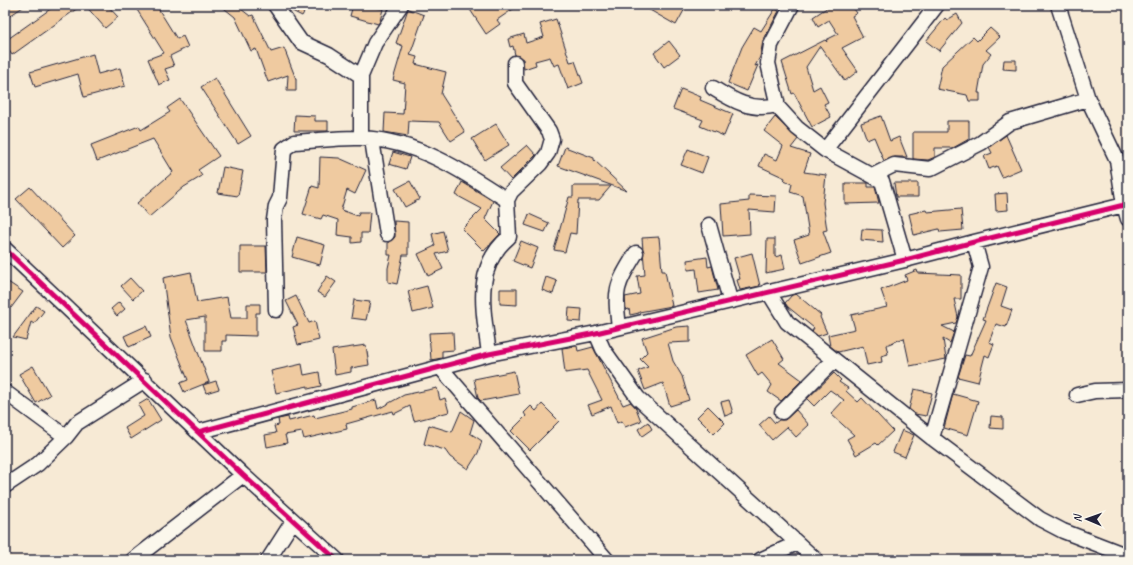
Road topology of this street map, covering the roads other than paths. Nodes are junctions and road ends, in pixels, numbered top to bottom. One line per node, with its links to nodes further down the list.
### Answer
1 (275, 5): 7 (street)
2 (401, 5): 7 (street)
3 (792, 5): 10 (street)
4 (938, 5): 12 (street)
5 (1058, 5): 9 (street)
6 (515, 63): 15 (street)
7 (361, 76): 11 (street)
8 (714, 88): 10 (street)
9 (1088, 99): 13 (street); 14 (street)
10 (776, 105): 12 (street)
11 (366, 139): 15 (street); 19 (street); 26 (street)
12 (825, 150): 14 (street)
13 (1122, 160): 16 (street)
14 (874, 175): 23 (street)
15 (508, 200): 29 (street)
16 (1124, 205): 17 (street); 20 (street)
17 (1128, 220)
18 (709, 225): 25 (street)
19 (387, 234)
20 (974, 242): 23 (street); 39 (street)
21 (5, 248): 32 (street)
22 (636, 253): 27 (street)
23 (905, 260): 24 (street)
24 (768, 291): 25 (street); 30 (street)
25 (730, 300): 27 (street)
26 (276, 310)
27 (619, 327): 28 (street)
28 (596, 332): 29 (street); 43 (street)
29 (489, 354): 31 (street)
30 (834, 360): 36 (street); 39 (street)
31 (440, 367): 37 (street); 48 (street)
32 (144, 380): 37 (street); 38 (street)
33 (1128, 390): 35 (street)
34 (5, 392): 38 (street)
35 (1077, 395)
36 (782, 412)
37 (198, 432): 40 (street)
38 (66, 437): 41 (street)
39 (932, 438): 44 (street)
40 (242, 475): 42 (street); 45 (street)
41 (5, 486)
42 (293, 521): 46 (street); 47 (street)
43 (797, 543): 49 (street); 50 (street)
44 (1128, 556)
45 (133, 560)
46 (268, 560)
47 (337, 560)
48 (607, 560)
49 (760, 560)
50 (816, 560)

